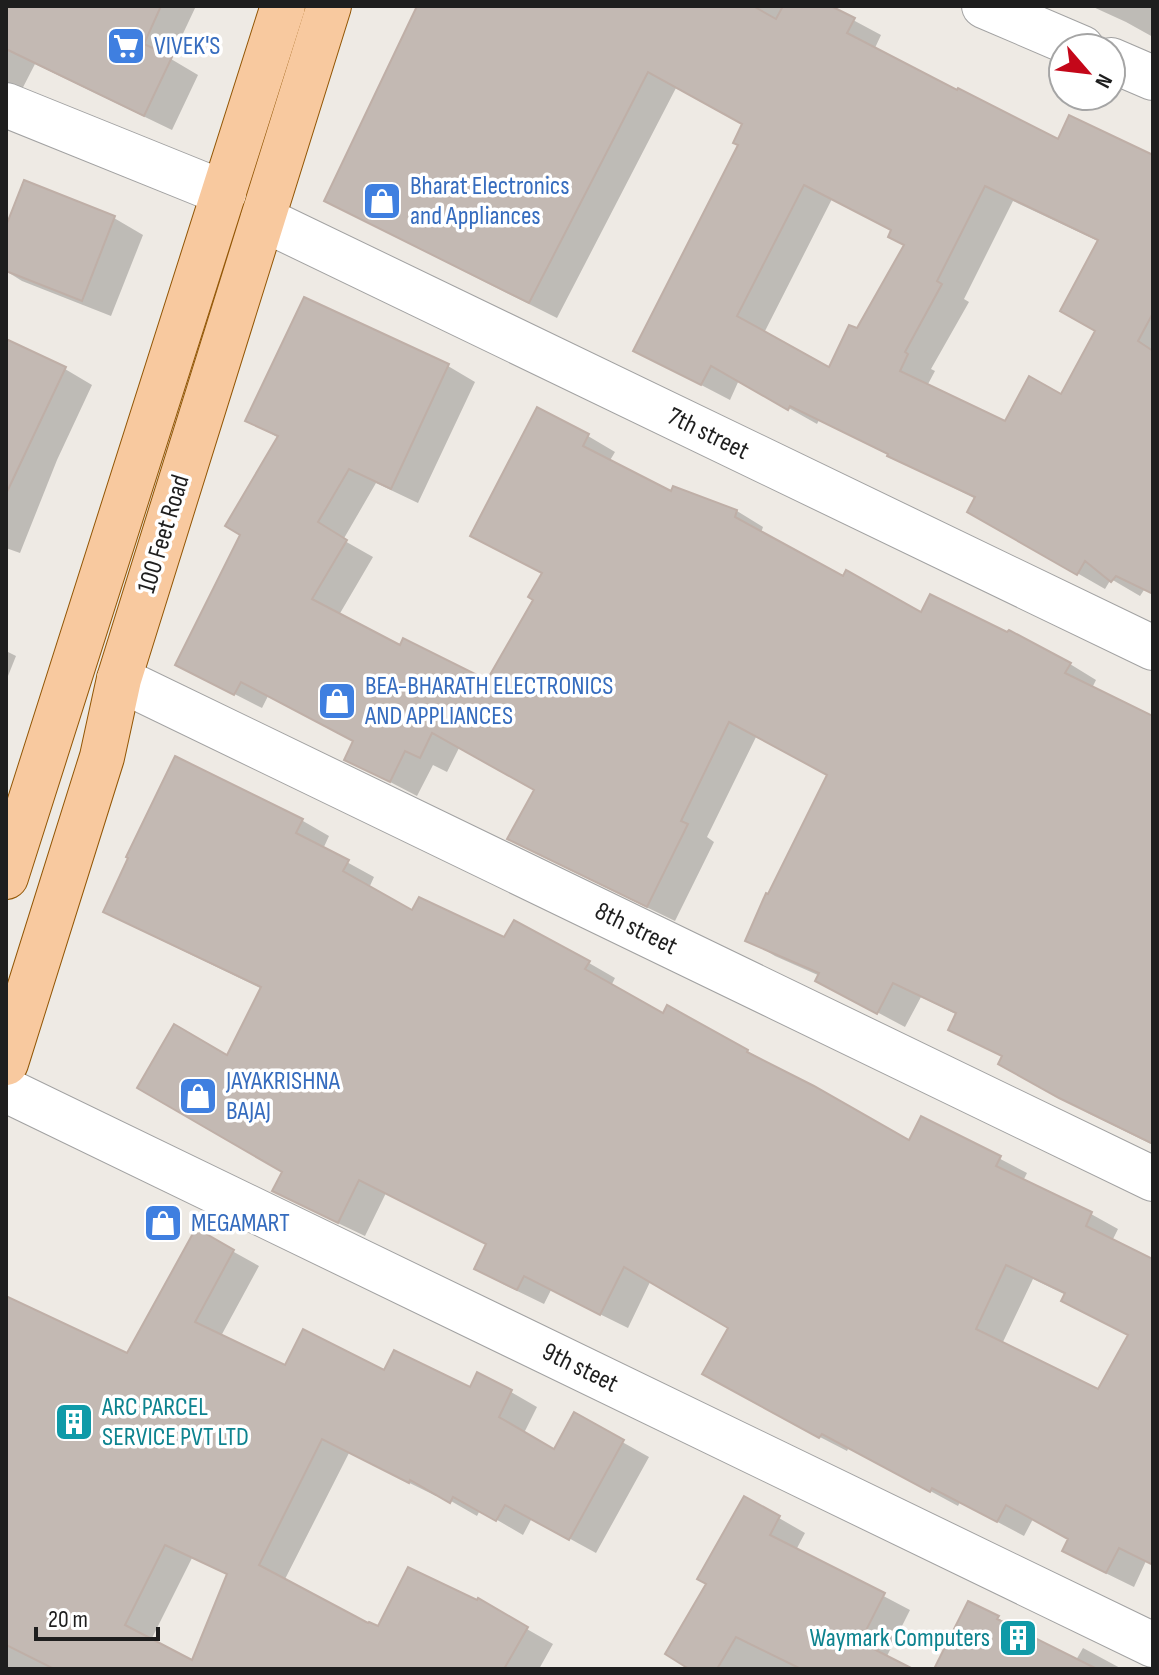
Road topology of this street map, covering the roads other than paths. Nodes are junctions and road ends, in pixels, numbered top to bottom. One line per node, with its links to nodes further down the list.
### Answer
1 (283, 6): 8 (main road, 100 Feet Road)
2 (329, 6): 9 (main road, 100 Feet Road)
3 (984, 6): 4 (street)
4 (1047, 33)
5 (1127, 67): 6 (street)
6 (1153, 78)
7 (6, 105): 8 (street)
8 (224, 193): 12 (main road, 100 Feet Road)
9 (263, 219): 10 (street, 7th street); 11 (main road, 100 Feet Road)
10 (1153, 648)
11 (119, 679): 13 (main road, 100 Feet Road); 15 (street, 8th street)
12 (6, 877)
13 (6, 1063)
14 (6, 1090): 16 (street, 9th steet)
15 (1153, 1179)
16 (1153, 1645)

